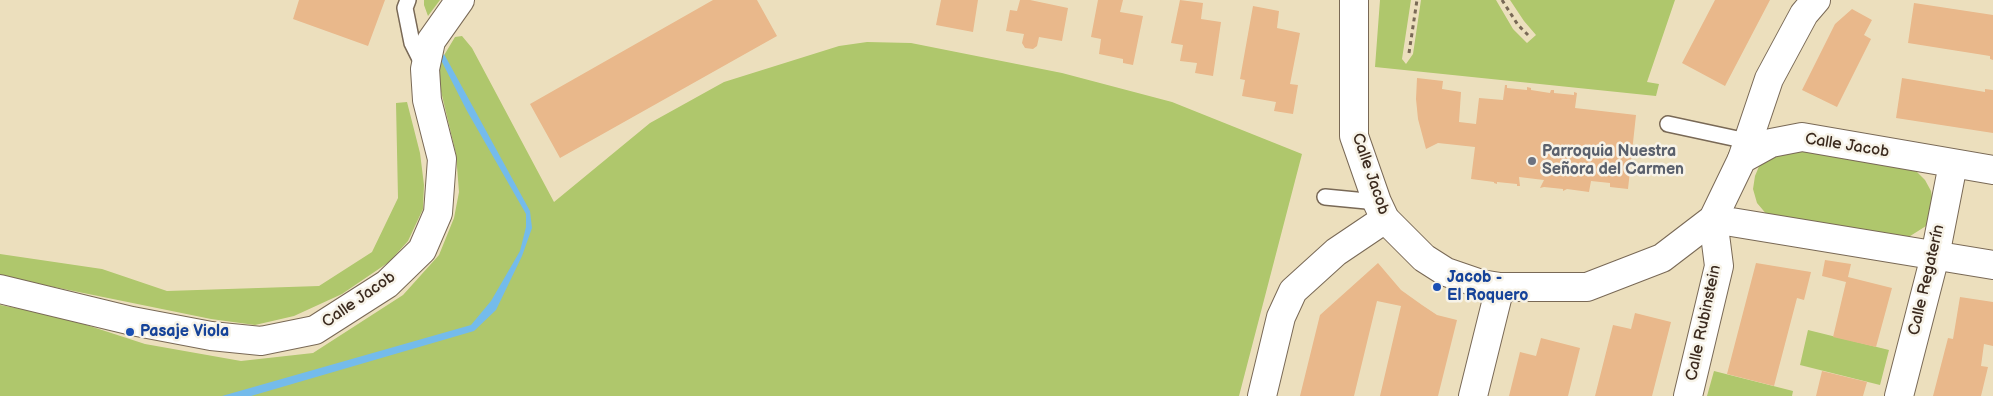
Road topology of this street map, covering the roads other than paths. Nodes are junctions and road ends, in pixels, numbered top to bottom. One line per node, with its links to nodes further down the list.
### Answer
1 (408, 0): 5 (lane)
2 (460, 0): 5 (street, Calle Jacob)
3 (1354, 0): 11 (street, Calle Jacob)
4 (1816, 0): 7 (street)
5 (425, 69): 16 (street, Calle Jacob)
6 (1668, 124): 7 (lane)
7 (1744, 150): 8 (street, Calle Jacob); 12 (street, Calle Jacob)
8 (1953, 164): 9 (street, Calle Jacob); 13 (street, Calle Regaterín)
9 (1993, 170)
10 (1325, 197): 11 (lane)
11 (1381, 210): 15 (street, Calle Jacob); 17 (street)
12 (1714, 219): 13 (street); 15 (street, Calle Jacob); 19 (street, Calle Rubinstein)
13 (1935, 256): 14 (street); 20 (street, Calle Regaterín)
14 (1993, 265)
15 (1500, 287): 18 (street)
16 (0, 289)
17 (1262, 396)
18 (1473, 396)
19 (1688, 396)
20 (1898, 396)

